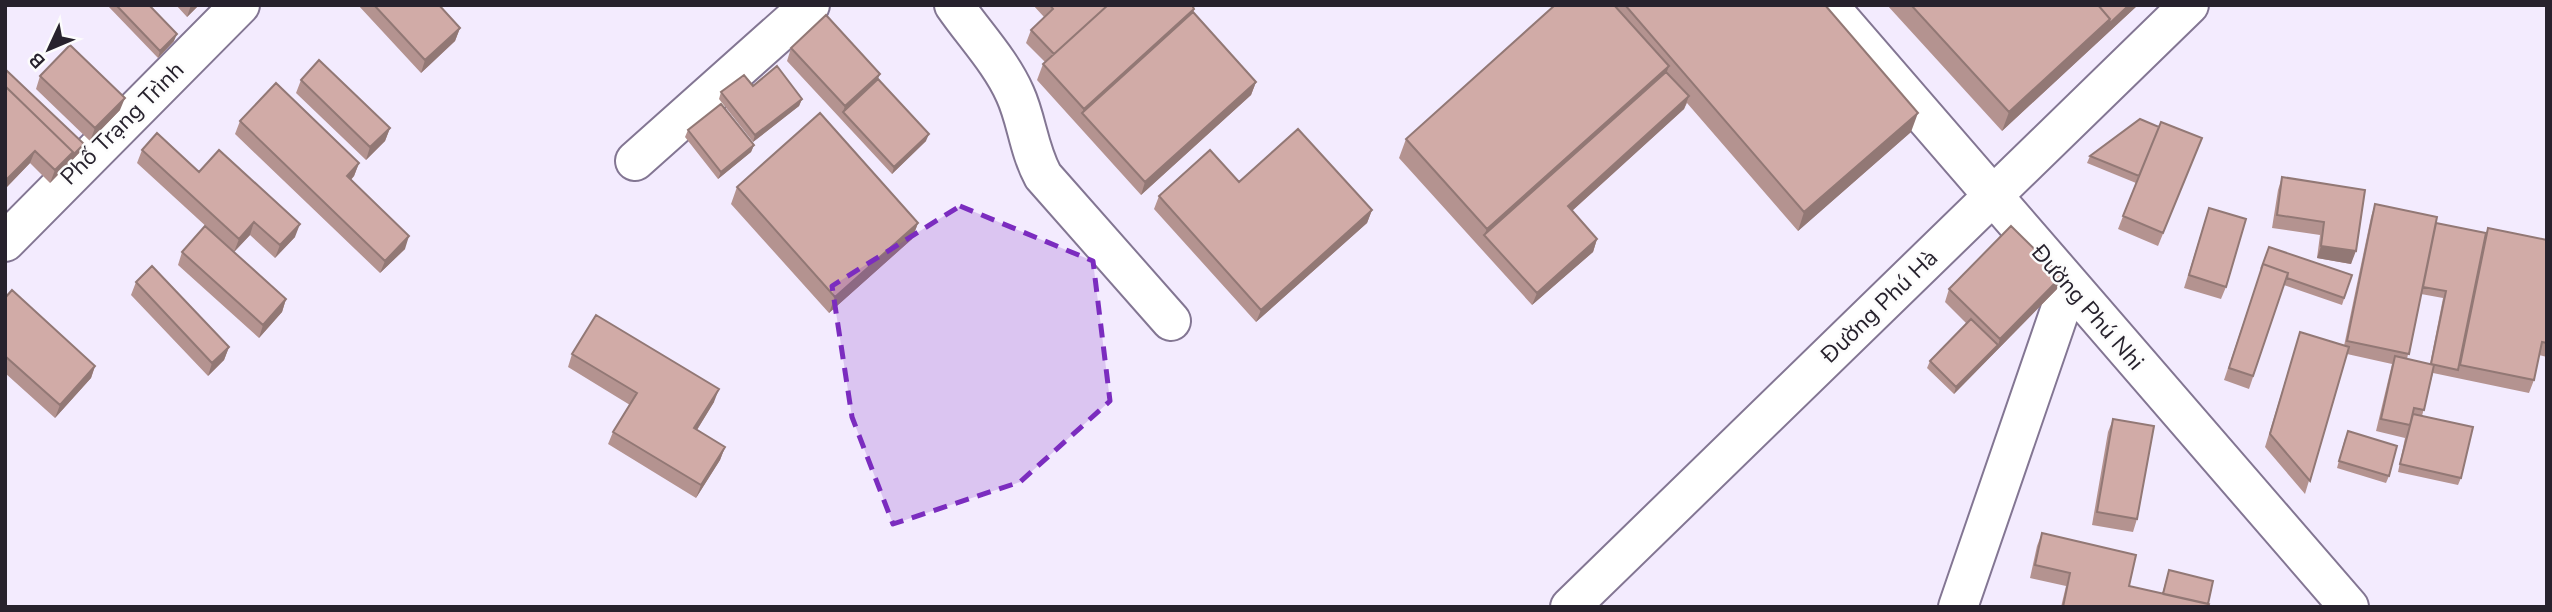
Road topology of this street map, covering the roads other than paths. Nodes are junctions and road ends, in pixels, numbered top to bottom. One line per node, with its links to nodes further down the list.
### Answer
1 (240, 5): 8 (street, Phố Trạng Trình)
2 (810, 5): 6 (street)
3 (954, 5): 10 (street)
4 (1828, 5): 7 (street, Đường Phú Nhi)
5 (2189, 5): 7 (street, Đường Phú Hà)
6 (635, 161)
7 (1992, 196): 9 (street, Đường Phú Nhi); 11 (street, Đường Phú Hà)
8 (5, 242)
9 (2069, 284): 12 (street); 13 (street, Đường Phú Nhi)
10 (1171, 321)
11 (1570, 607)
12 (1958, 607)
13 (2349, 607)

